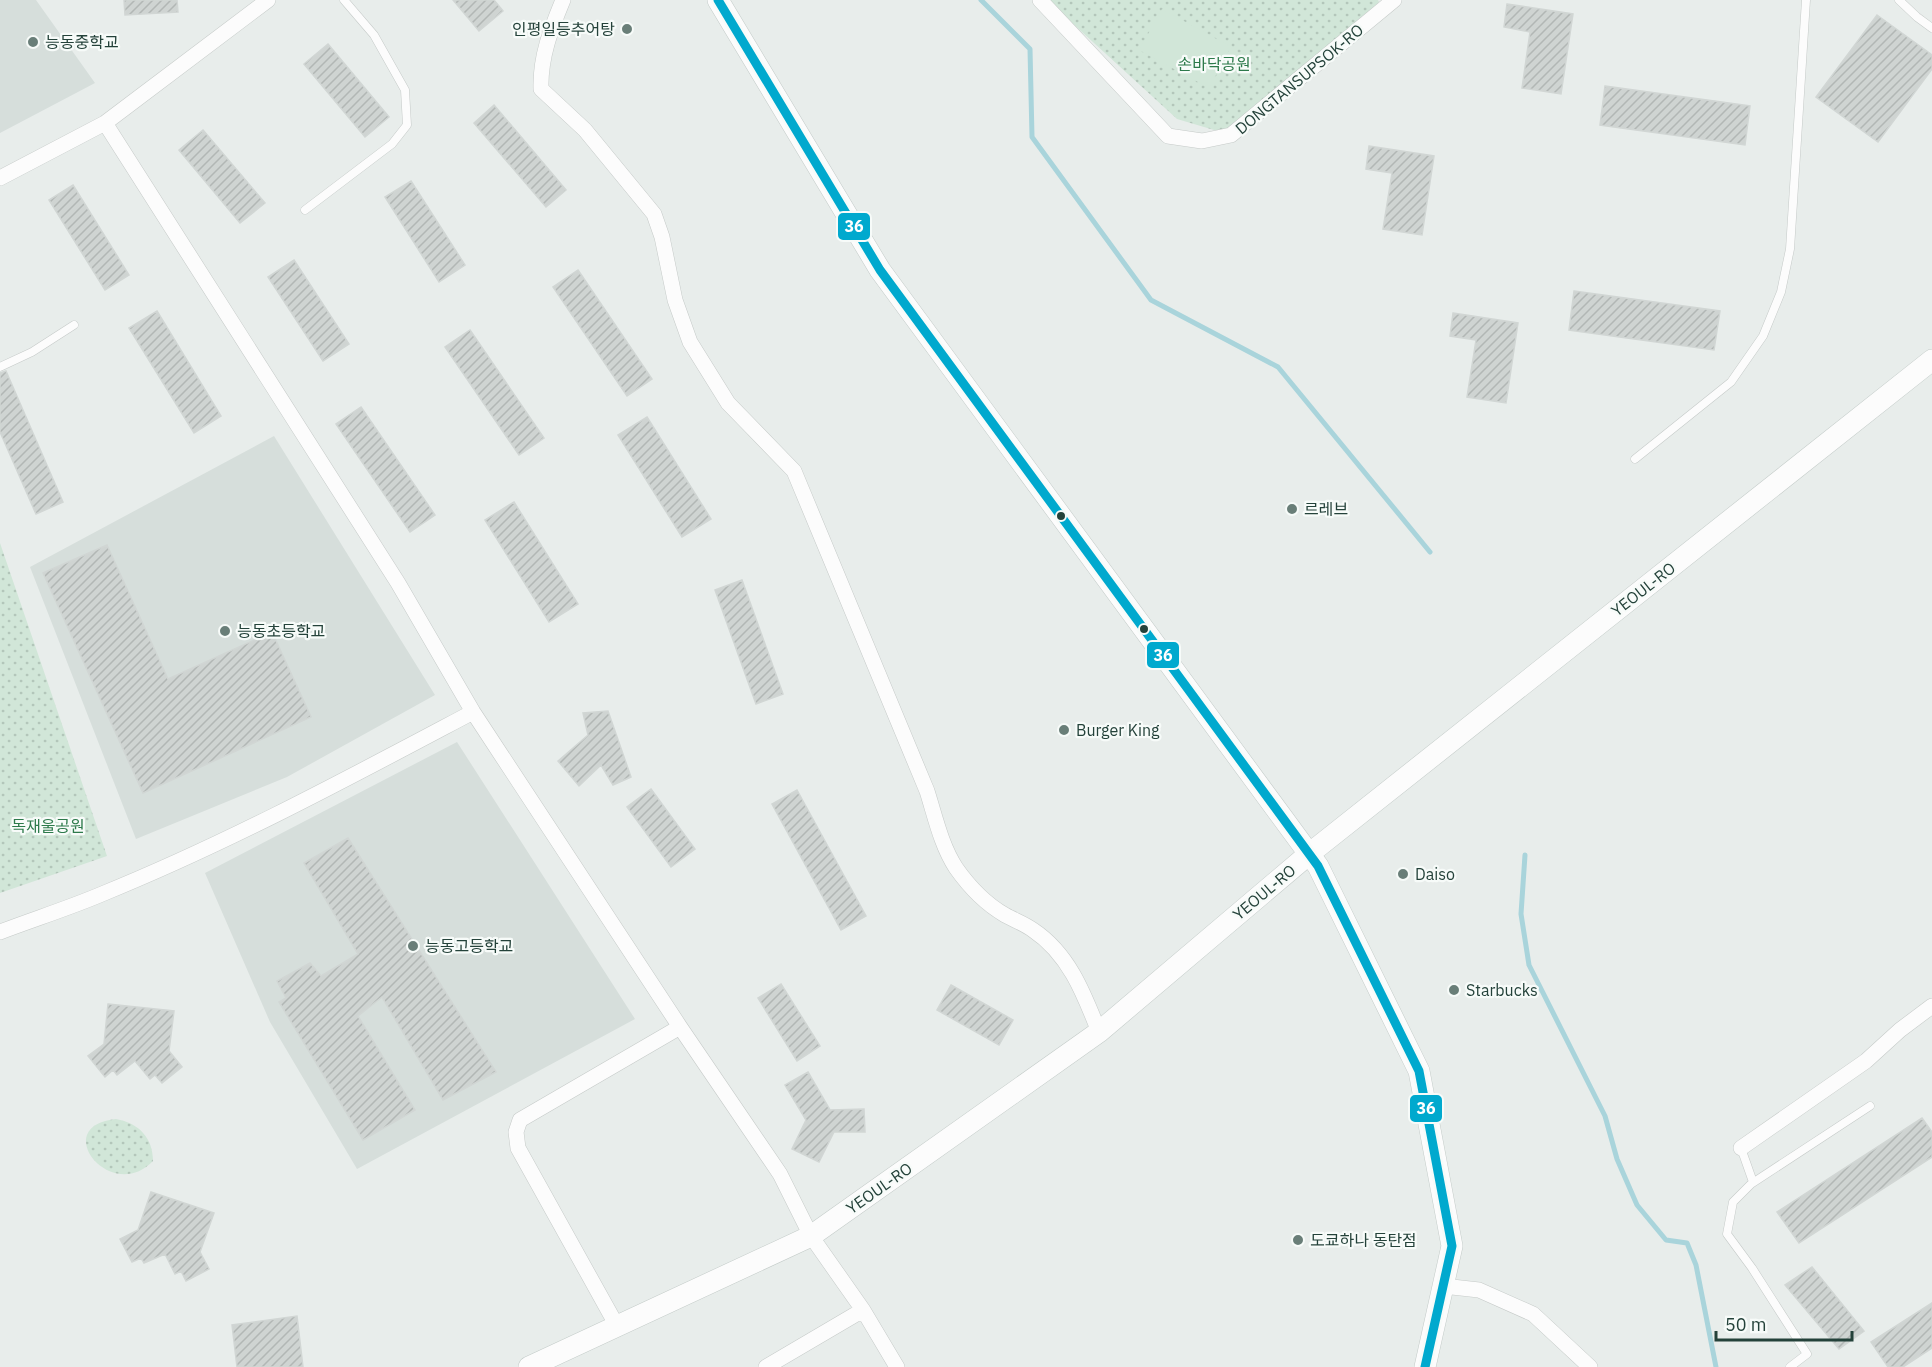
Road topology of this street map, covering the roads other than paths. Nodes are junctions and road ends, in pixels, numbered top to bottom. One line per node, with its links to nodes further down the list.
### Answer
1 (268, 0): 10 (street)
2 (344, 0): 12 (lane)
3 (563, 0): 22 (street)
4 (718, 0): 18 (street)
5 (1040, 0): 6 (street, DONGTANSUPSOK-RO)
6 (1394, 0)
7 (1806, 0): 16 (lane)
8 (1899, 0): 9 (lane)
9 (1932, 28)
10 (105, 123): 11 (street); 17 (street)
11 (0, 178)
12 (305, 210)
13 (74, 325): 15 (lane)
14 (1932, 360): 18 (street, YEOUL-RO)
15 (0, 367)
16 (1635, 459)
17 (473, 712): 19 (street); 21 (street)
18 (1309, 854): 22 (street, YEOUL-RO); 27 (street)
19 (0, 932)
20 (1932, 1006): 24 (street)
21 (680, 1027): 26 (street); 29 (street)
22 (1099, 1032): 26 (street, YEOUL-RO)
23 (1870, 1106): 25 (lane)
24 (1741, 1148): 25 (lane)
25 (1754, 1182): 35 (lane)
26 (811, 1236): 28 (street); 29 (street, YEOUL-RO)
27 (1443, 1286): 33 (street); 34 (street)
28 (863, 1311): 31 (street); 32 (street)
29 (617, 1326): 30 (street, YEOUL-RO)
30 (529, 1367)
31 (766, 1367)
32 (897, 1367)
33 (1425, 1367)
34 (1590, 1367)
35 (1790, 1367)

